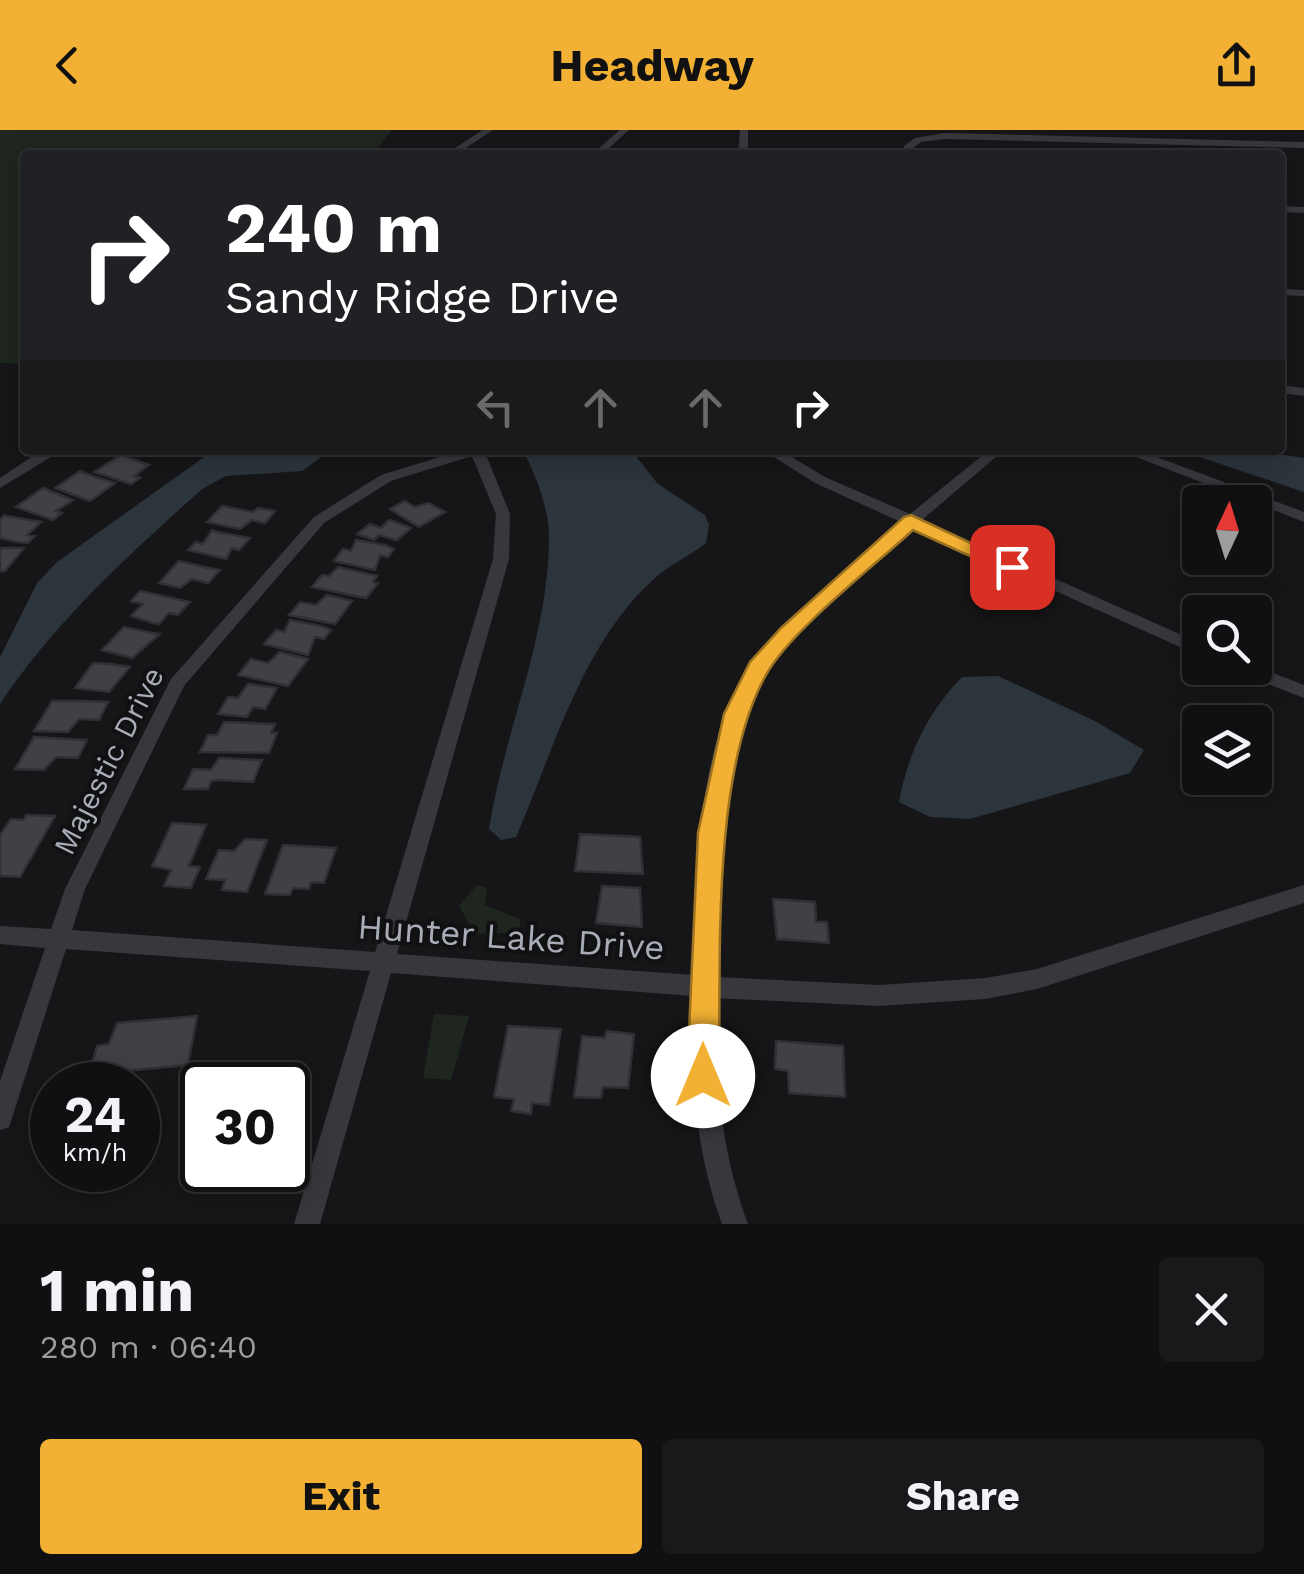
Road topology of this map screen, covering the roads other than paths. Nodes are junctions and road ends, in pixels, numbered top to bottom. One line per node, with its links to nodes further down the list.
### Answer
1 (489, 130): 5 (street)
2 (625, 130): 6 (street)
3 (1045, 134): 4 (street); 7 (street)
4 (1304, 145)
5 (457, 150)
6 (602, 150)
7 (909, 150)
8 (44, 455): 14 (street)
9 (461, 455): 22 (street, Majestic Drive)
10 (479, 455): 23 (street)
11 (777, 455): 16 (street)
12 (991, 455): 16 (street)
13 (1138, 455): 15 (street)
14 (0, 484)
15 (1304, 517)
16 (911, 521): 17 (street); 24 (street)
17 (1182, 642)
18 (1272, 679): 19 (street)
19 (1304, 692)
20 (1304, 894): 24 (street, Hunter Lake Drive)
21 (0, 935): 22 (street, Hunter Lake Drive)
22 (58, 939): 23 (street, Hunter Lake Drive); 25 (street, Majestic Drive)
23 (384, 963): 24 (street, Hunter Lake Drive); 26 (street)
24 (704, 986): 27 (street)
25 (0, 1118)
26 (307, 1224)
27 (735, 1224)

